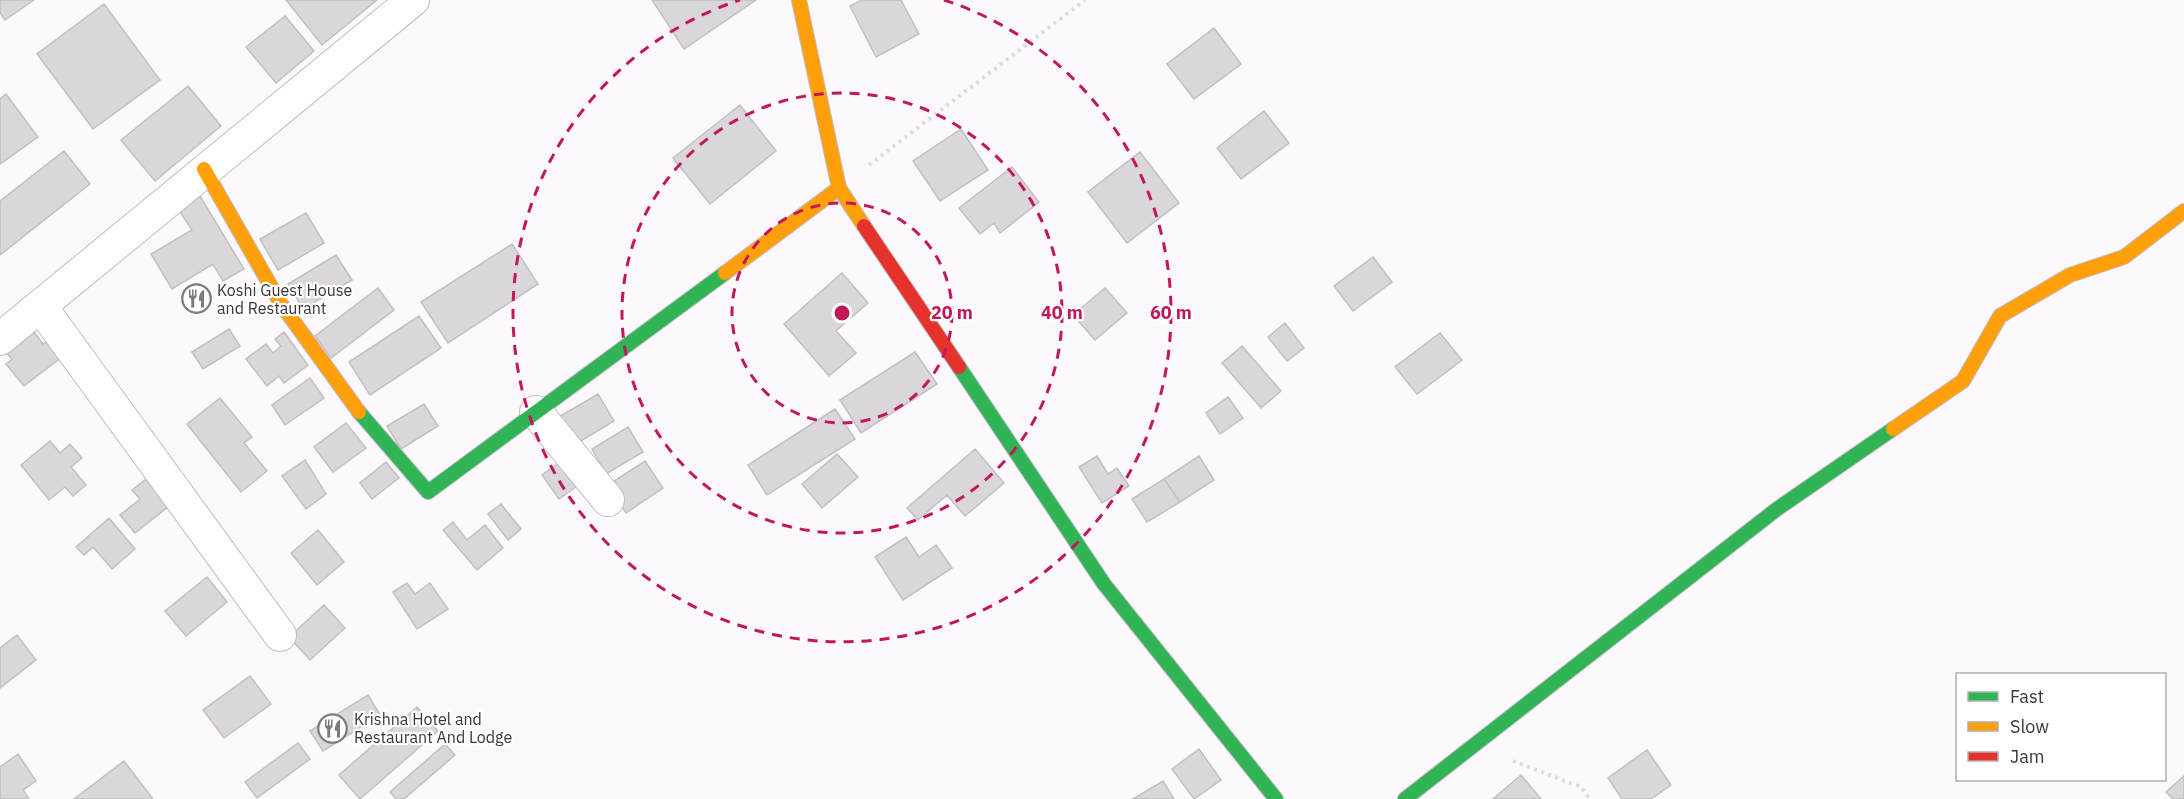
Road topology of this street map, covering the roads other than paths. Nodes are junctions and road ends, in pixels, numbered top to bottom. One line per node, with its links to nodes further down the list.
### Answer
1 (413, 0): 3 (street)
2 (799, 0): 4 (street)
3 (204, 169): 6 (street); 8 (street)
4 (839, 188): 8 (street); 11 (street)
5 (2184, 211): 12 (street)
6 (41, 307): 7 (street); 10 (street)
7 (0, 339)
8 (536, 412): 9 (street)
9 (608, 500)
10 (280, 635)
11 (1276, 799)
12 (1405, 799)

